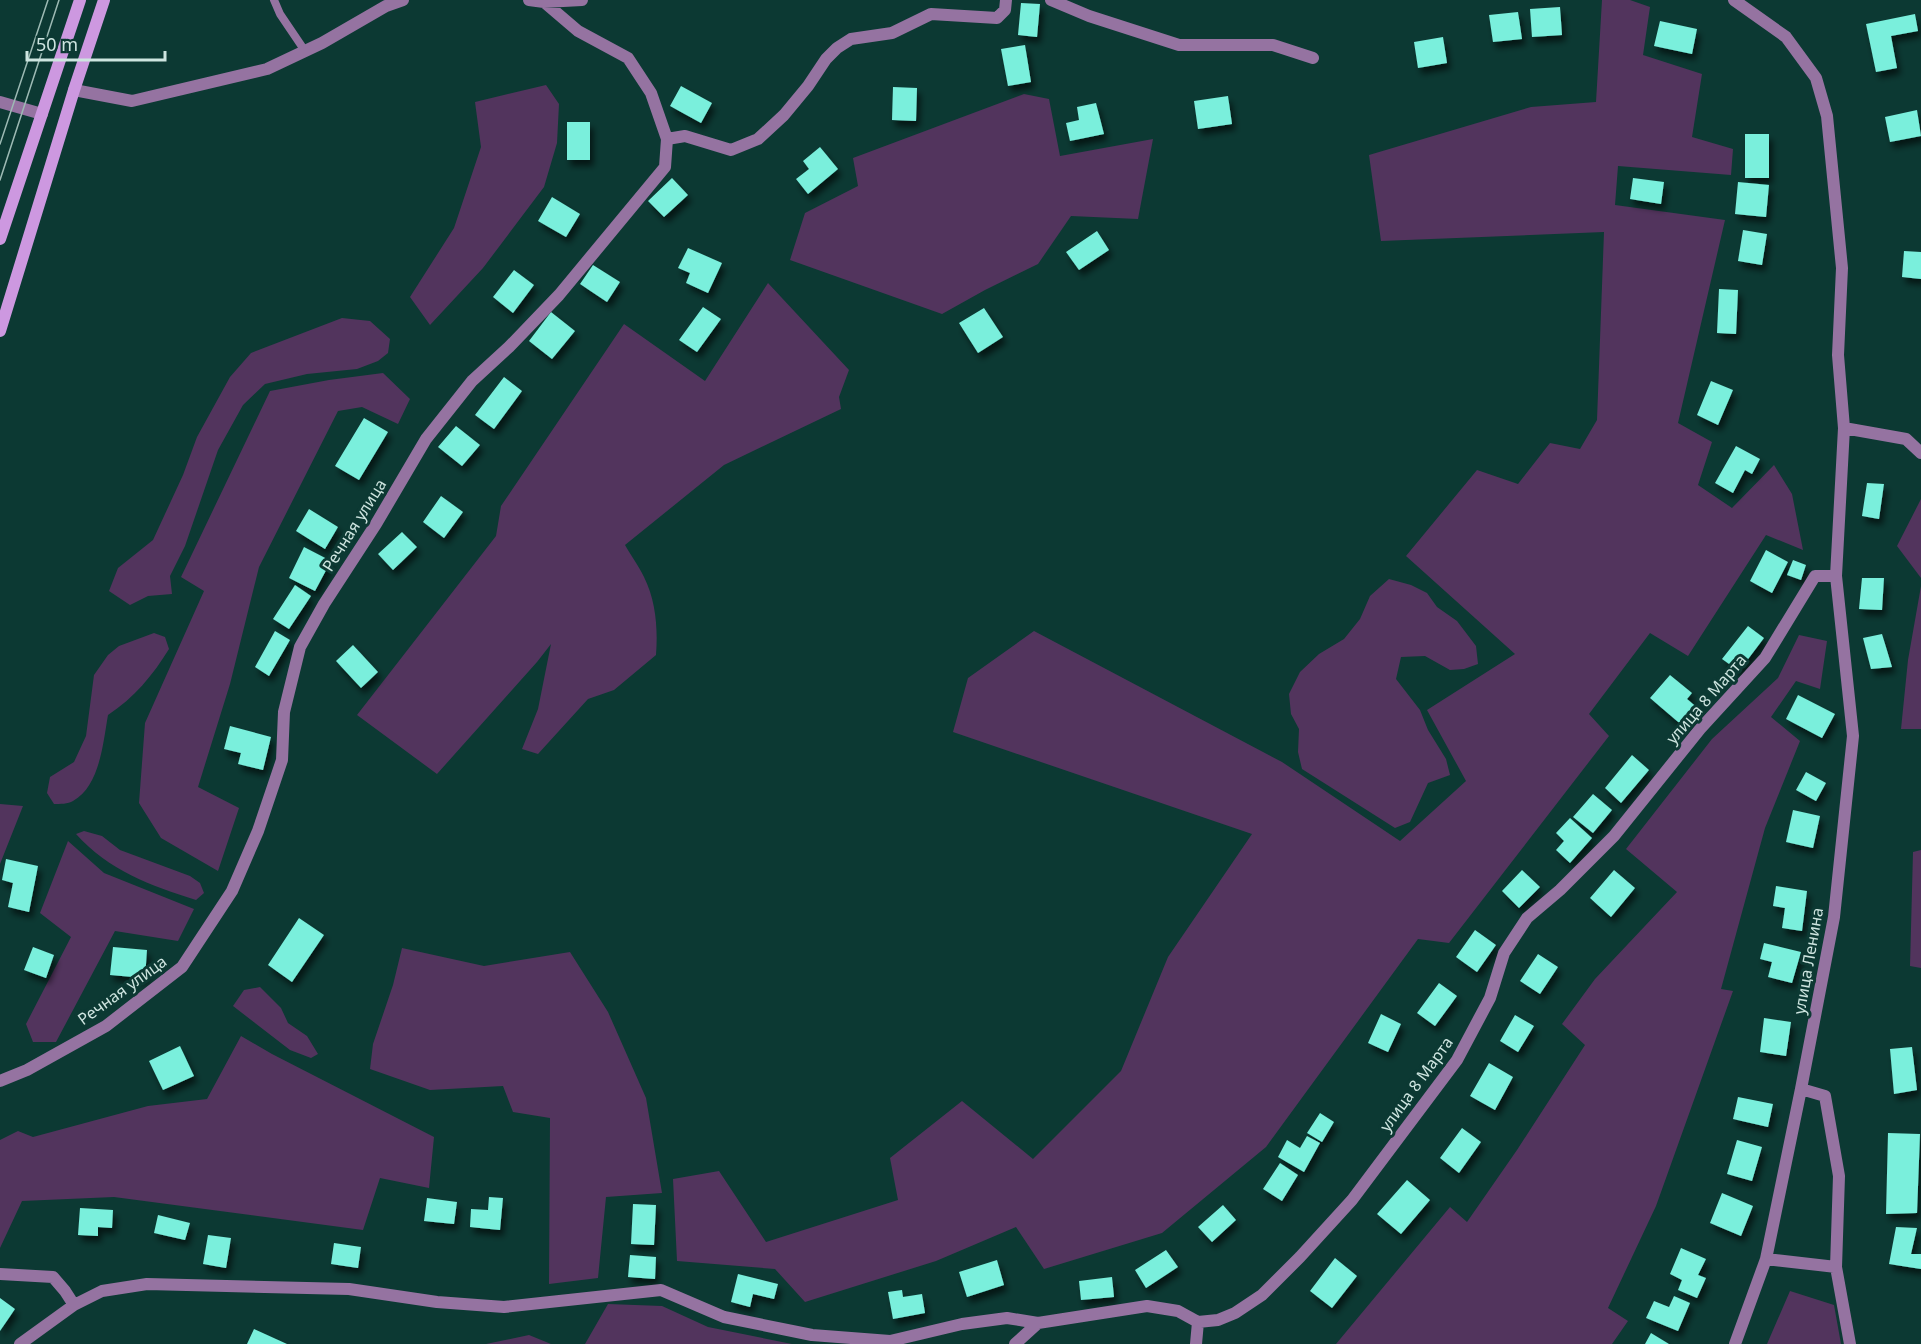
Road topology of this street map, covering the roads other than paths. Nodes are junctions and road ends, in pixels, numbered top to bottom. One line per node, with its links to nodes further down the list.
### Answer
1 (80, 0): 15 (main road)
2 (104, 0): 13 (main road)
3 (274, 0): 11 (lane)
4 (403, 0): 11 (street)
5 (529, 0): 10 (street)
6 (582, 0): 10 (street)
7 (1006, 0): 16 (street)
8 (1051, 0): 12 (street)
9 (1734, 0): 19 (street, улица Ленина)
10 (544, 2): 16 (street, Речная улица)
11 (305, 51): 13 (street)
12 (1313, 58)
13 (74, 90): 18 (main road)
14 (0, 102): 15 (street)
15 (42, 114): 17 (main road)
16 (667, 140): 22 (street, Речная улица)
17 (0, 239)
18 (0, 331)
19 (1844, 428): 20 (street); 21 (street, улица Ленина)
20 (1921, 453)
21 (1836, 576): 23 (street, улица Ленина); 28 (street, улица 8 Марта)
22 (0, 1081)
23 (1801, 1089): 24 (street, улица Ленина); 25 (street)
24 (1766, 1259): 25 (street); 33 (street, улица Ленина)
25 (1836, 1267): 34 (street)
26 (0, 1274): 27 (street)
27 (74, 1305): 29 (street); 30 (street)
28 (1198, 1322): 29 (street); 32 (street)
29 (1038, 1323): 31 (street)
30 (20, 1344)
31 (1015, 1344)
32 (1196, 1344)
33 (1735, 1344)
34 (1851, 1344)

